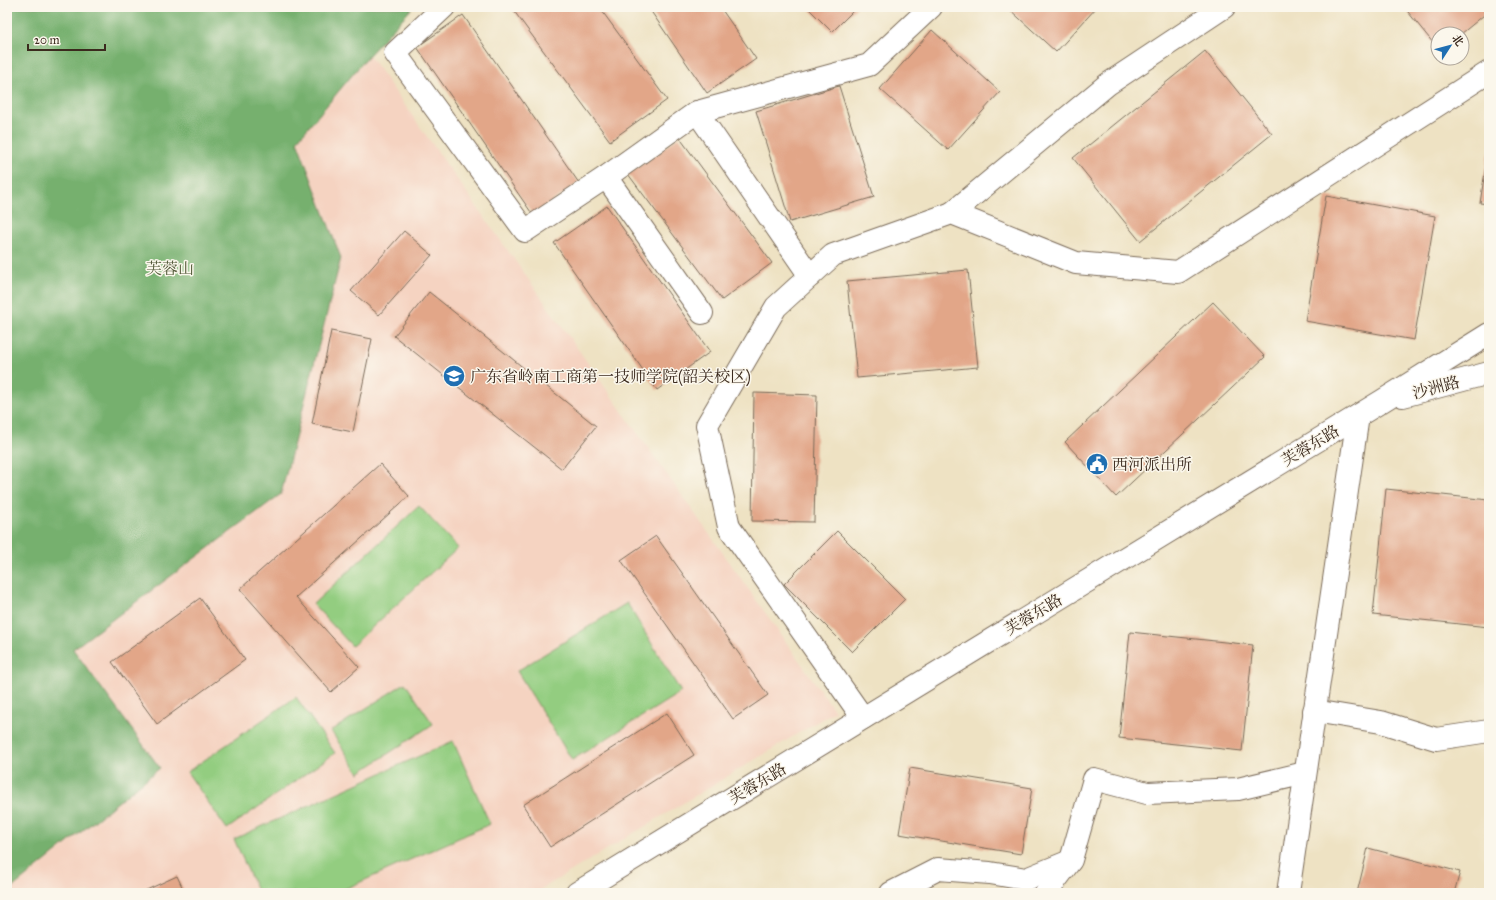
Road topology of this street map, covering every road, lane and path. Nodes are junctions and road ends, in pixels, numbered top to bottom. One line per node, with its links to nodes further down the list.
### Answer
1 (444, 7): 6 (street)
2 (931, 7): 5 (street)
3 (1224, 7): 7 (street)
4 (1489, 72): 7 (street)
5 (697, 112): 6 (street); 8 (street)
6 (606, 177): 9 (street)
7 (952, 213): 8 (street)
8 (810, 276): 15 (street)
9 (702, 313)
10 (1489, 334): 12 (street, 芙蓉东路)
11 (1489, 374): 12 (street, 沙洲路)
12 (1382, 401): 13 (street, 芙蓉东路)
13 (1358, 416): 14 (street); 15 (street, 芙蓉东路)
14 (1314, 711): 16 (street); 17 (street)
15 (863, 718): 19 (street, 芙蓉东路)
16 (1489, 731)
17 (1305, 773): 18 (street); 22 (street)
18 (1071, 860): 20 (street); 21 (street)
19 (577, 893)
20 (892, 893)
21 (1046, 893)
22 (1288, 893)

